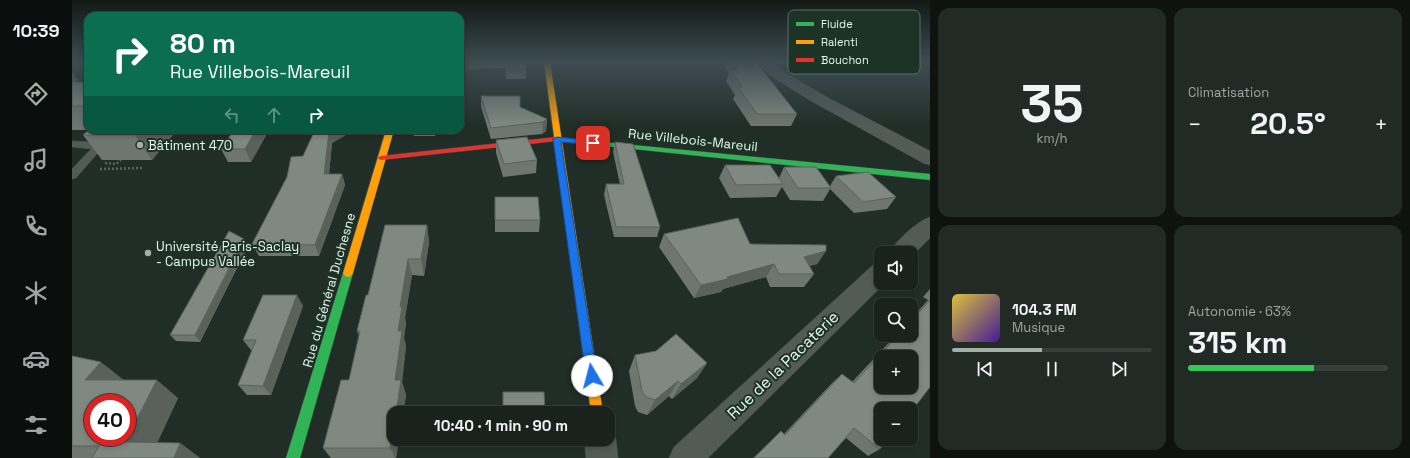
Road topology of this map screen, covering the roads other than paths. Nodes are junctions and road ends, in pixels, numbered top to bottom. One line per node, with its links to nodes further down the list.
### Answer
1 (550, 83): 4 (street)
2 (793, 83): 7 (street)
3 (389, 134): 6 (street, Rue du Général Duchesne)
4 (557, 139): 6 (street, Rue Villebois-Mareuil); 9 (street, Rue Villebois-Mareuil); 13 (street)
5 (72, 144): 8 (lane)
6 (382, 158): 15 (street, Rue du Général Duchesne)
7 (930, 159)
8 (75, 173)
9 (930, 177)
10 (930, 225): 11 (street)
11 (908, 246)
12 (874, 279): 17 (street, Rue de la Pacaterie)
13 (596, 406)
14 (601, 446): 16 (street)
15 (294, 458)
16 (602, 458)
17 (685, 458)

